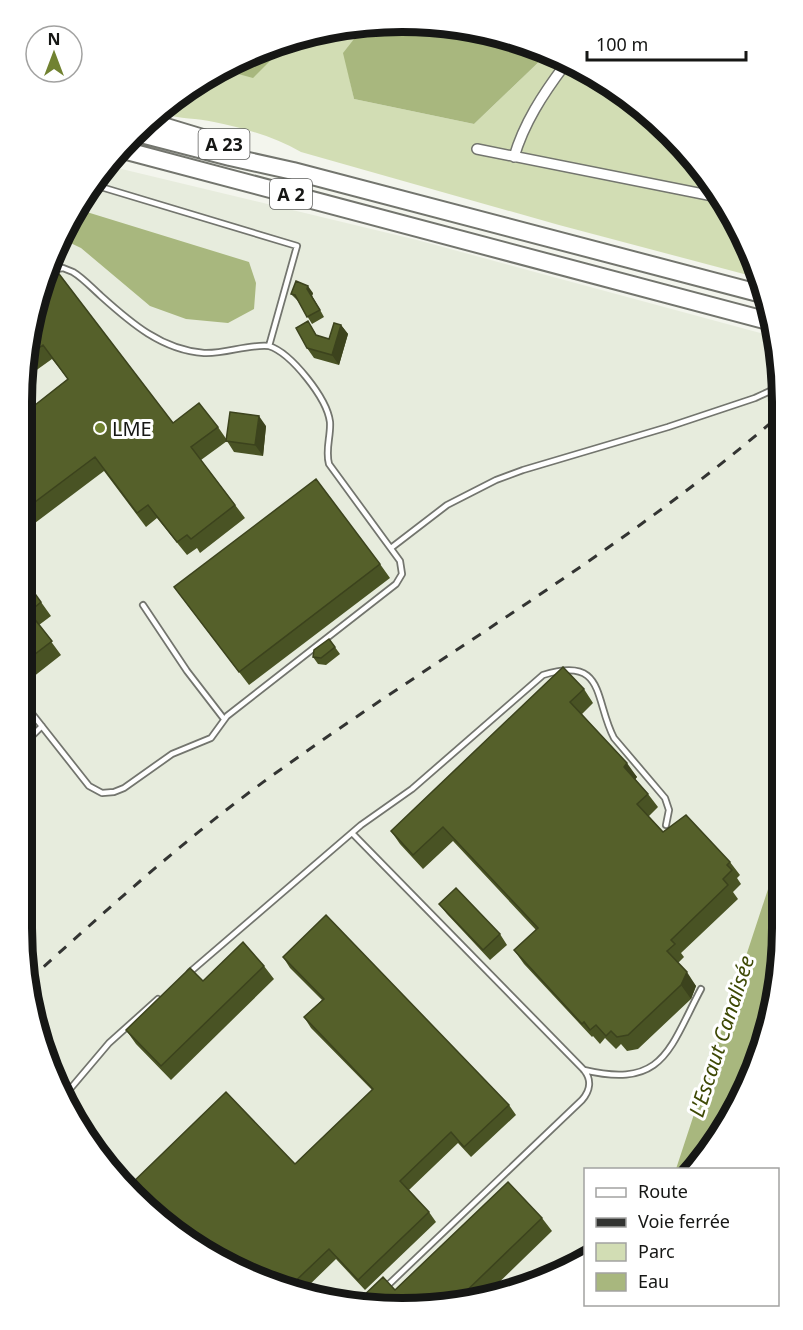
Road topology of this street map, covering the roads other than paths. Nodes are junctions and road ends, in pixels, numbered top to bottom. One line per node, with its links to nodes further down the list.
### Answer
1 (562, 69): 6 (street)
2 (157, 124): 7 (highway, A 23)
3 (145, 135): 7 (highway, A 2)
4 (477, 149): 6 (street)
5 (129, 152): 12 (highway, A 2)
6 (514, 157): 9 (street)
7 (293, 171): 11 (highway, A 2)
8 (100, 187): 13 (lane)
9 (708, 195)
10 (56, 269): 13 (lane)
11 (755, 292)
12 (762, 319)
13 (269, 346): 15 (lane)
14 (772, 390): 15 (lane)
15 (391, 548): 18 (lane)
16 (143, 605): 18 (lane)
17 (32, 714): 19 (lane)
18 (224, 719): 19 (lane)
19 (42, 726): 20 (lane)
20 (32, 736)
21 (666, 825): 22 (lane)
22 (352, 833): 23 (lane); 26 (lane)
23 (189, 973)
24 (701, 989): 26 (lane)
25 (162, 996): 27 (lane)
26 (584, 1070): 28 (lane)
27 (69, 1090)
28 (384, 1289)

